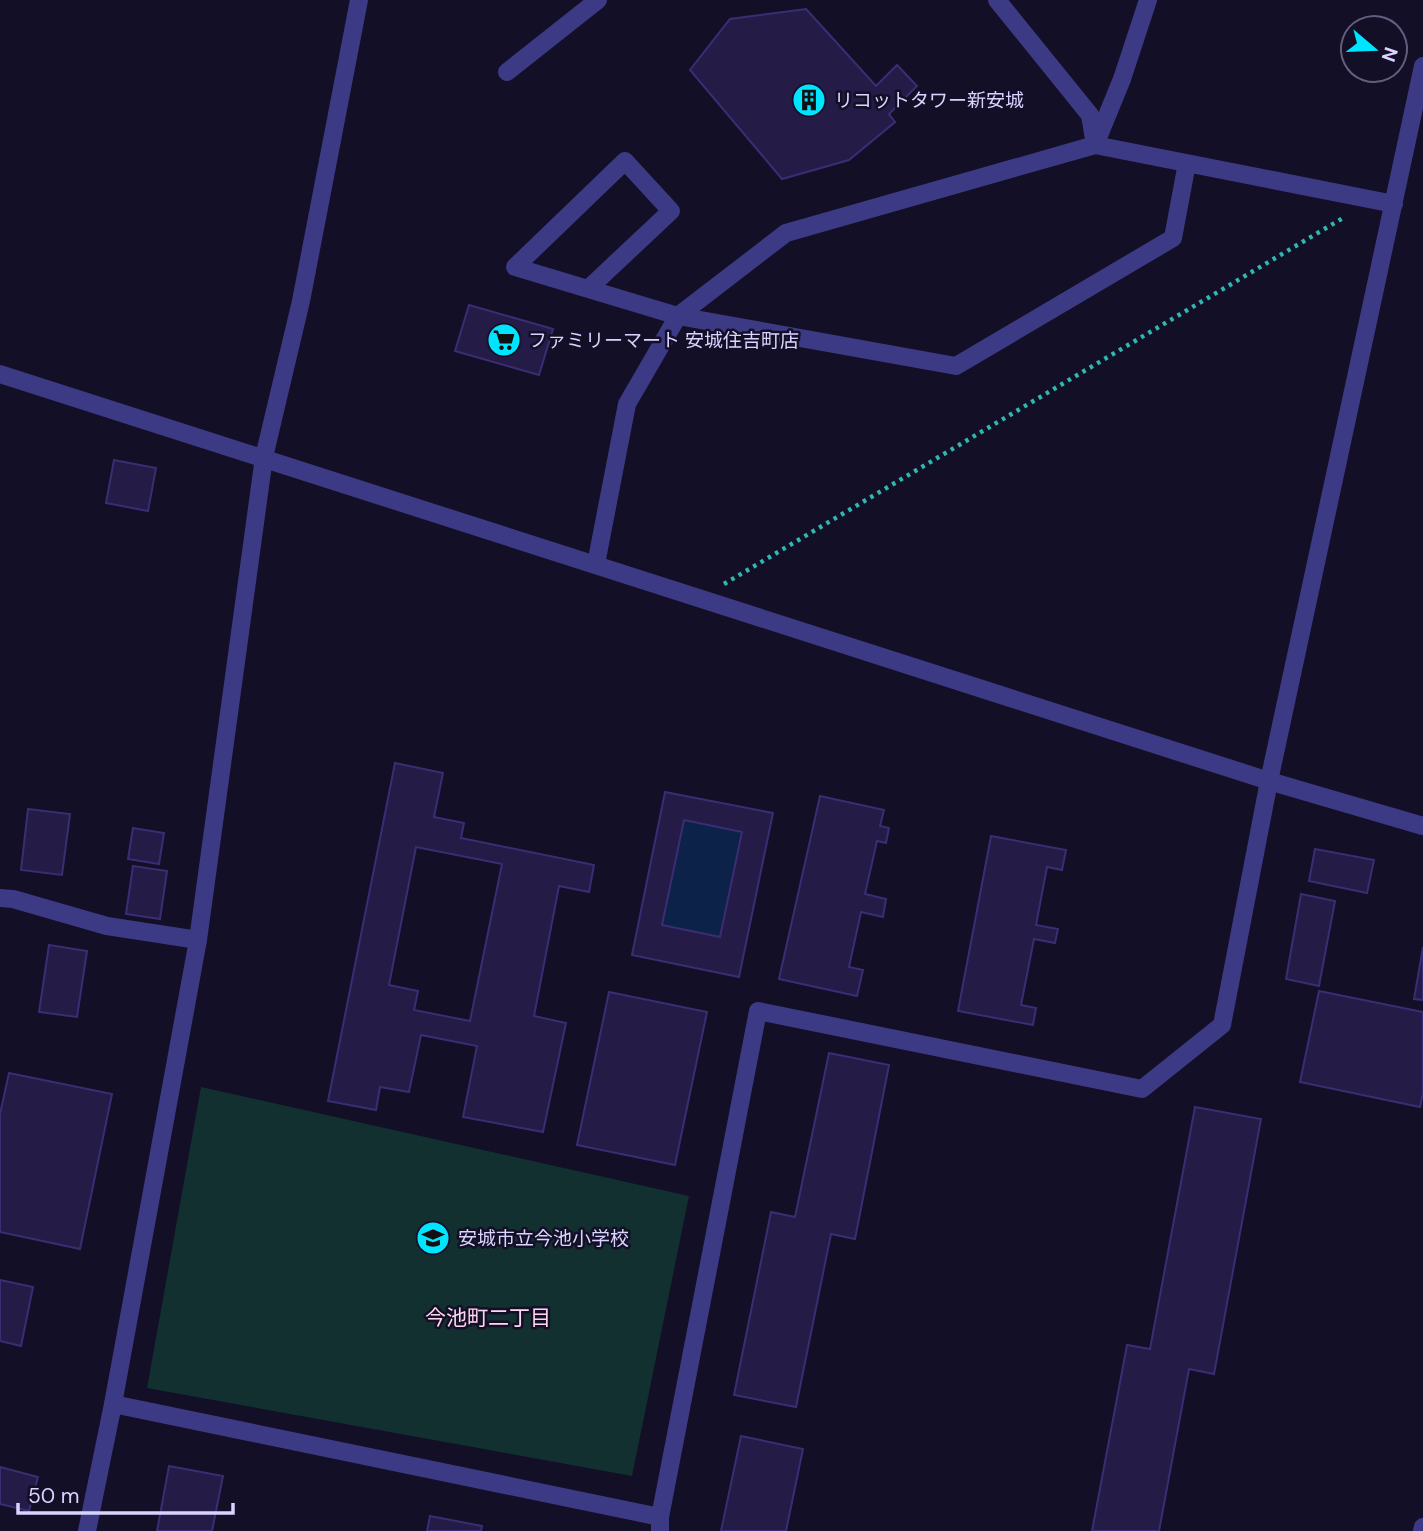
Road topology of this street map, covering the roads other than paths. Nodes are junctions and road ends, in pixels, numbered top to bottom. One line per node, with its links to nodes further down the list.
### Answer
1 (359, 0): 13 (street)
2 (598, 0): 6 (street)
3 (1148, 0): 7 (street)
4 (1006, 3): 7 (street)
5 (1423, 66): 9 (street)
6 (506, 72)
7 (1095, 145): 8 (street); 11 (street)
8 (1187, 163): 9 (street); 11 (street)
9 (1394, 204): 15 (street)
10 (589, 289): 10 (street); 11 (street)
11 (678, 316): 14 (street)
12 (0, 374): 13 (street)
13 (264, 457): 14 (street); 18 (street)
14 (596, 564): 15 (street)
15 (1269, 781): 16 (street); 20 (street)
16 (1423, 826)
17 (0, 898): 18 (street)
18 (198, 940): 19 (street)
19 (113, 1404): 20 (street); 21 (street)
20 (660, 1524)
21 (87, 1531)

